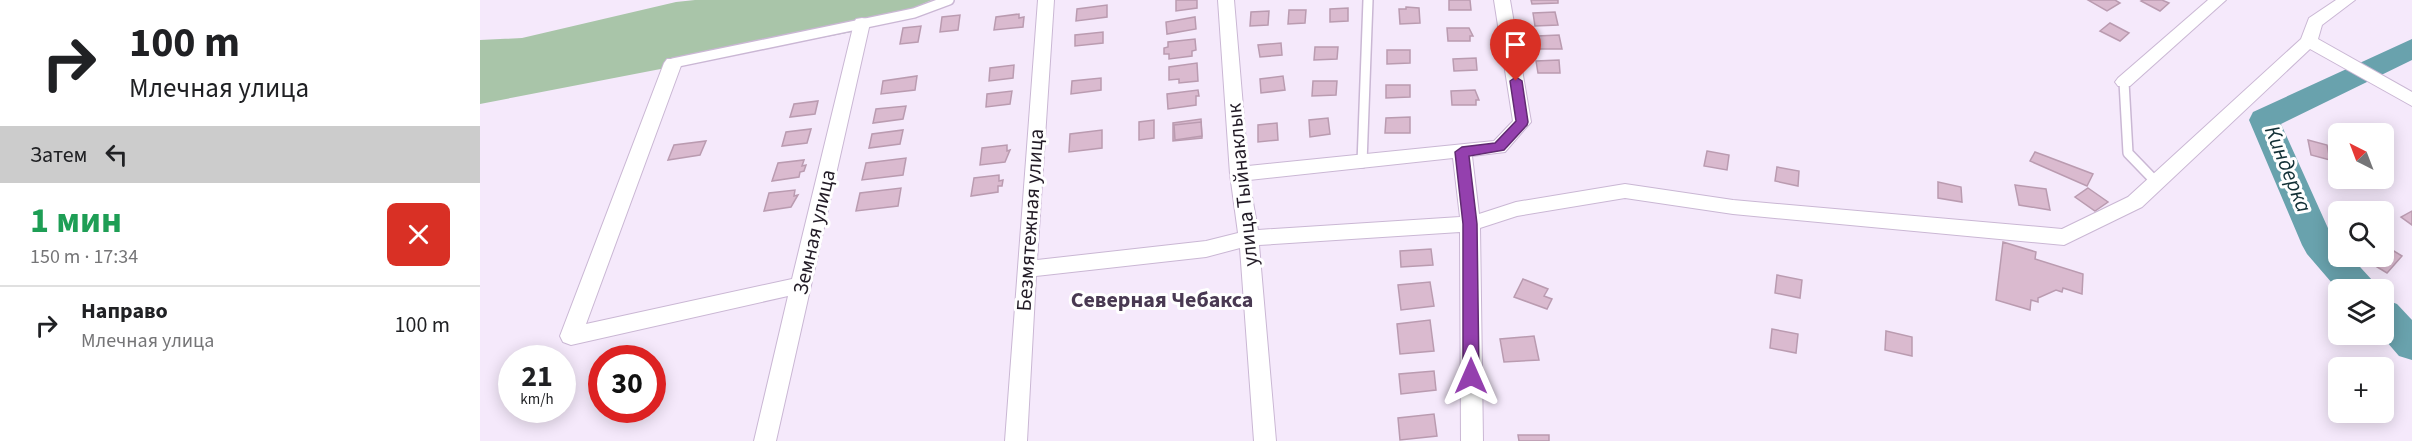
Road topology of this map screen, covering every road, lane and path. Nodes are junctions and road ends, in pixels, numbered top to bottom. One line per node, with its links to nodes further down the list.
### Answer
1 (950, 0): 8 (lane)
2 (1046, 0): 19 (street, Безмятежная улица)
3 (1226, 0): 15 (street, улица Тыйнаклык)
4 (1368, 0): 14 (lane)
5 (1502, 0): 13 (street)
6 (2218, 0): 11 (street)
7 (2347, 0): 9 (street)
8 (862, 23): 10 (lane); 20 (street, Земная улица)
9 (2309, 41): 12 (street); 16 (street)
10 (673, 63): 20 (street)
11 (2124, 81): 16 (lane)
12 (2412, 100)
13 (1462, 152): 14 (street); 17 (street)
14 (1362, 163): 15 (street)
15 (1239, 174): 18 (street, улица Тыйнаклык)
16 (2156, 182): 17 (street)
17 (1470, 224): 18 (street); 24 (street)
18 (1249, 238): 19 (street); 23 (street, улица Тыйнаклык)
19 (1026, 268): 22 (street, Безмятежная улица)
20 (802, 285): 21 (street, Земная улица)
21 (765, 441)
22 (1016, 441)
23 (1265, 441)
24 (1472, 441)

